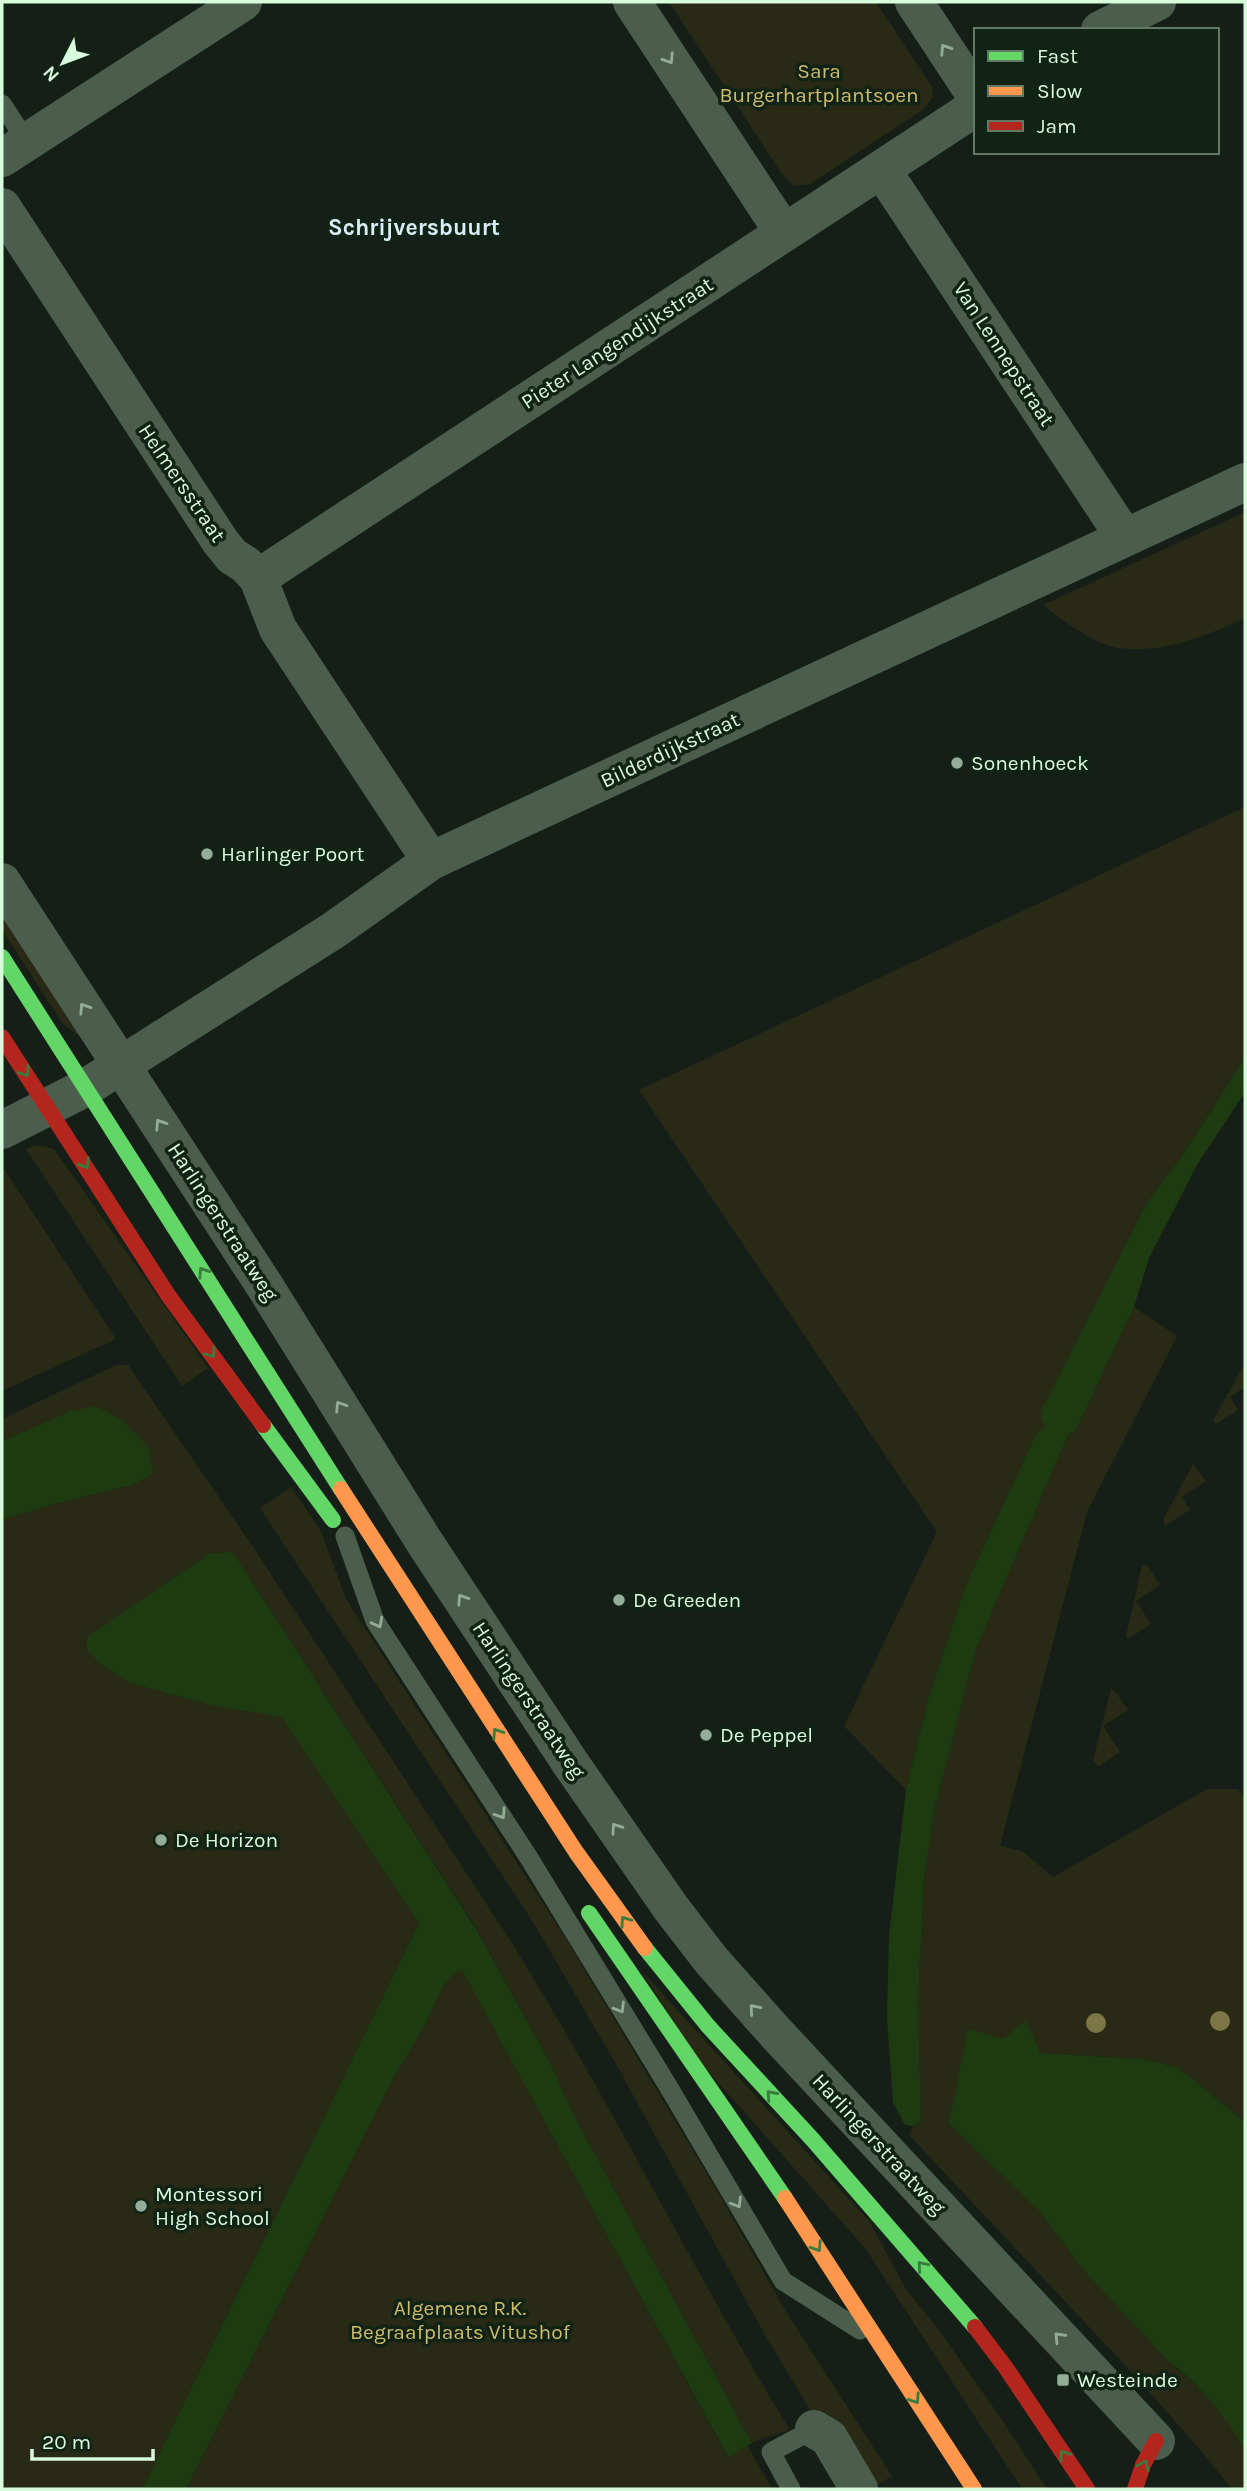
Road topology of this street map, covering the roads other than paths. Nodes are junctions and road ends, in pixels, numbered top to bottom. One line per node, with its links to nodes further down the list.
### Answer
1 (243, 2): 9 (street)
2 (632, 2): 12 (street, one-way to 12)
3 (914, 2): 6 (street, one-way to 3)
4 (1157, 2): 5 (street)
5 (1104, 28)
6 (974, 93)
7 (2, 104): 9 (lane)
8 (974, 108): 10 (street, Pieter Langendijkstraat)
9 (14, 150)
10 (882, 170): 12 (street, Pieter Langendijkstraat); 14 (street, Van Lennepstraat)
11 (2, 207): 15 (street, Helmersstraat)
12 (783, 233): 15 (street, Pieter Langendijkstraat)
13 (1245, 482): 14 (street, Bilderdijkstraat)
14 (1125, 538): 16 (street, Bilderdijkstraat)
15 (258, 578): 16 (street, Helmersstraat)
16 (431, 861): 20 (street, Bilderdijkstraat)
17 (2, 882): 20 (street, Harlingerstraatweg, one-way to 17)
18 (2, 957): 21 (main road, Harlingerstraatweg)
19 (2, 1037): 22 (main road, one-way to 22)
20 (121, 1065): 21 (street, Bilderdijkstraat); 29 (street, Harlingerstraatweg, one-way to 20)
21 (85, 1088): 22 (street, Bilderdijkstraat); 33 (main road, Harlingerstraatweg, one-way to 21)
22 (48, 1107): 23 (street, Bilderdijkstraat); 24 (main road, one-way to 24)
23 (2, 1130)
24 (345, 1536): 25 (main road); 27 (lane, one-way to 27)
25 (380, 1589)
26 (578, 1896): 27 (main road, one-way to 27)
27 (878, 2342): 32 (main road, one-way to 32)
28 (814, 2429): 30 (lane); 31 (street)
29 (1156, 2441): 34 (main road, one-way to 29)
30 (791, 2489)
31 (859, 2489)
32 (974, 2489)
33 (1087, 2489)
34 (1135, 2489)

